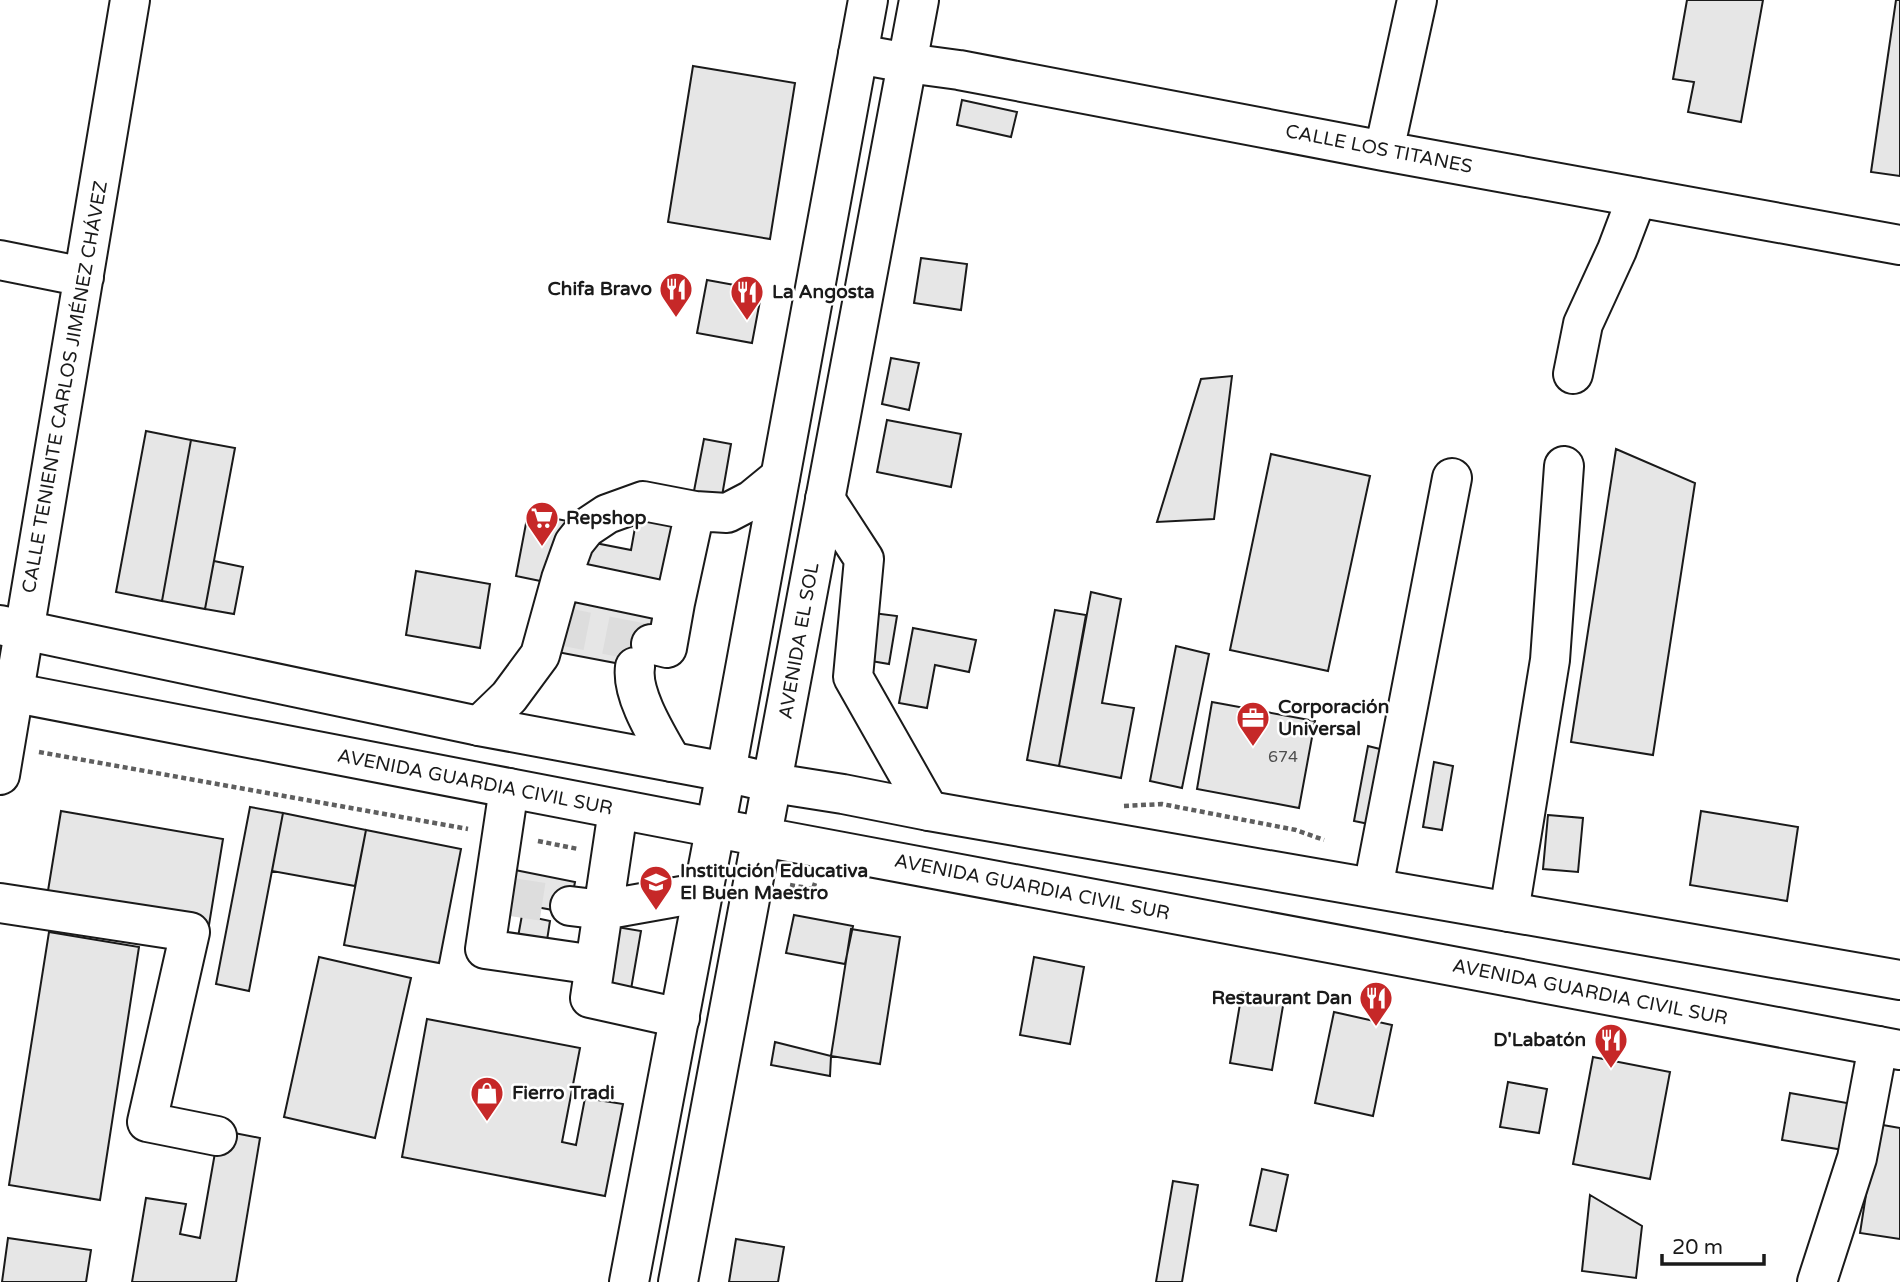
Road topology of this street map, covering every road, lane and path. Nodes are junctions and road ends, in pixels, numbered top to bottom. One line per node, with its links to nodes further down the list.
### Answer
1 (131, 0): 11 (main road, CALLE TENIENTE CARLOS JIMÉNEZ CHÁVEZ)
2 (868, 0): 5 (main road)
3 (919, 0): 6 (main road, AVENIDA EL SOL)
4 (1417, 0): 7 (main road)
5 (858, 54): 6 (main road, CALLE LOS TITANES); 14 (main road)
6 (907, 63): 7 (main road, CALLE LOS TITANES); 16 (main road, AVENIDA EL SOL)
7 (1384, 151): 8 (main road, CALLE LOS TITANES)
8 (1637, 197): 9 (main road, CALLE LOS TITANES); 12 (main road)
9 (1900, 245)
10 (0, 260): 11 (main road)
11 (83, 277): 20 (main road, CALLE TENIENTE CARLOS JIMÉNEZ CHÁVEZ)
12 (1573, 374)
13 (1563, 467): 36 (main road)
14 (780, 477): 17 (main road); 24 (main road)
15 (1452, 478): 32 (main road)
16 (825, 499): 26 (main road, AVENIDA EL SOL); 29 (main road)
17 (695, 511): 18 (main road); 19 (main road)
18 (561, 579): 19 (main road); 22 (main road)
19 (675, 603): 23 (main road)
20 (12, 628): 21 (main road, CALLE TENIENTE CARLOS JIMÉNEZ CHÁVEZ); 22 (main road)
21 (7, 692): 25 (main road, CALLE TENIENTE CARLOS JIMÉNEZ CHÁVEZ); 27 (main road, AVENIDA GUARDIA CIVIL SUR)
22 (480, 726): 23 (main road)
23 (672, 762): 24 (main road)
24 (726, 772): 26 (main road); 30 (main road)
25 (0, 775)
26 (773, 783): 29 (main road); 31 (main road, AVENIDA EL SOL)
27 (509, 788): 28 (main road, AVENIDA GUARDIA CIVIL SUR); 37 (main road)
28 (618, 810): 30 (main road, AVENIDA GUARDIA CIVIL SUR); 35 (main road)
29 (929, 811): 32 (main road)
30 (715, 828): 31 (main road, AVENIDA GUARDIA CIVIL SUR); 33 (main road)
31 (763, 837): 40 (main road, AVENIDA GUARDIA CIVIL SUR); 42 (main road, AVENIDA EL SOL)
32 (1373, 888): 36 (main road)
33 (704, 892): 35 (main road); 39 (main road)
34 (0, 903): 43 (main road)
35 (587, 908): 37 (main road)
36 (1509, 912): 38 (main road)
37 (595, 965): 39 (main road)
38 (1900, 980)
39 (680, 1018): 41 (main road)
40 (1889, 1048): 46 (main road)
41 (673, 1055): 42 (main road); 44 (main road)
42 (720, 1068): 45 (main road, AVENIDA EL SOL)
43 (217, 1136)
44 (629, 1282)
45 (678, 1282)
46 (1817, 1282)

